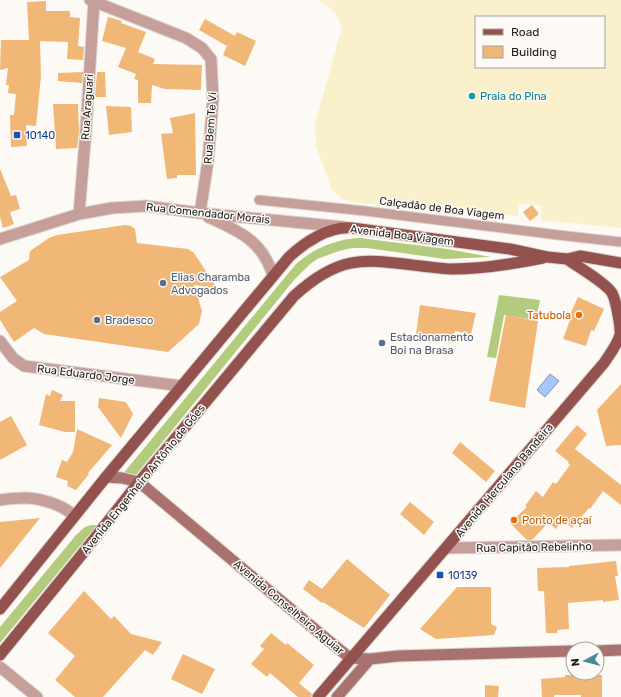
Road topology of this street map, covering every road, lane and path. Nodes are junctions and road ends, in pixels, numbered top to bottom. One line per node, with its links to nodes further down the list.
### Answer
1 (92, 0): 3 (street, Rua Bem Te Vi); 4 (street, Rua Araguari)
2 (259, 200): 7 (street, Calçadão de Boa Viagem)
3 (200, 213): 4 (street, Rua Comendador Morais); 5 (street, Rua Comendador Morais); 11 (street)
4 (79, 214): 6 (street, Rua Comendador Morais)
5 (348, 227): 8 (main road, Avenida Boa Viagem); 11 (main road, Avenida Boa Viagem)
6 (0, 239)
7 (621, 242)
8 (547, 257): 9 (main road, Avenida Boa Viagem); 12 (main road, Avenida Boa Viagem)
9 (567, 259): 10 (main road, Avenida Boa Viagem); 13 (main road, Avenida Herculano Bandeira)
10 (621, 263)
11 (273, 276): 15 (main road)
12 (287, 305): 17 (main road, Avenida Engenheiro Antônio de Góes)
13 (621, 334): 21 (main road, Avenida Herculano Bandeira)
14 (0, 341): 15 (street, Rua Eduardo Jorge)
15 (182, 386): 16 (main road)
16 (106, 477): 17 (main road, Avenida Conselheiro Aguiar); 19 (main road)
17 (139, 482): 26 (main road, Avenida Engenheiro Antônio de Góes); 27 (main road, Avenida Conselheiro Aguiar)
18 (0, 500): 19 (street)
19 (74, 516): 22 (main road)
20 (621, 545): 21 (street, Rua Capitão Rebelinho)
21 (447, 548): 27 (main road, Avenida Herculano Bandeira)
22 (0, 609)
23 (621, 650): 25 (main road)
24 (565, 651): 28 (main road, Avenida Conselheiro Aguiar)
25 (605, 651)
26 (0, 655)
27 (350, 658): 28 (main road, Avenida Conselheiro Aguiar); 31 (main road, Avenida Herculano Bandeira)
28 (370, 659): 32 (main road)
29 (0, 667): 30 (street)
30 (37, 697)
31 (318, 697)
32 (337, 697)

